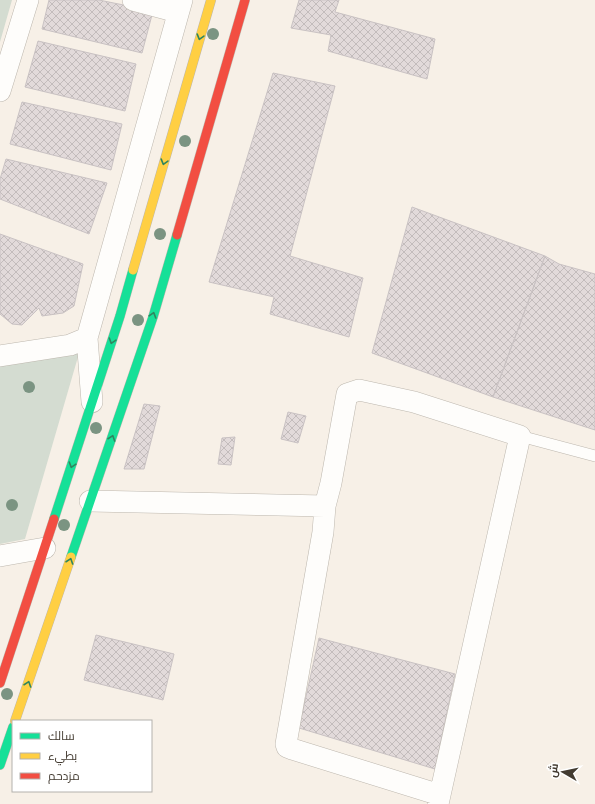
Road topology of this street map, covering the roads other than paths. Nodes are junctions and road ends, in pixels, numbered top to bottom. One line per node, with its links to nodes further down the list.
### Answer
1 (28, 0): 6 (street)
2 (133, 0): 5 (street)
3 (211, 0): 9 (main road, one-way to 9)
4 (245, 0): 12 (main road, one-way to 4)
5 (180, 6): 7 (street)
6 (0, 92)
7 (87, 338): 8 (street); 9 (street)
8 (0, 356)
9 (92, 402): 14 (main road, one-way to 14)
10 (520, 436): 11 (lane); 13 (street); 20 (street)
11 (595, 456)
12 (90, 502): 13 (street); 17 (main road, one-way to 12)
13 (325, 506): 20 (street)
14 (44, 548): 15 (street); 16 (main road)
15 (0, 556)
16 (0, 683)
17 (15, 720)
18 (12, 730): 19 (main road)
19 (0, 765)
20 (439, 800)

